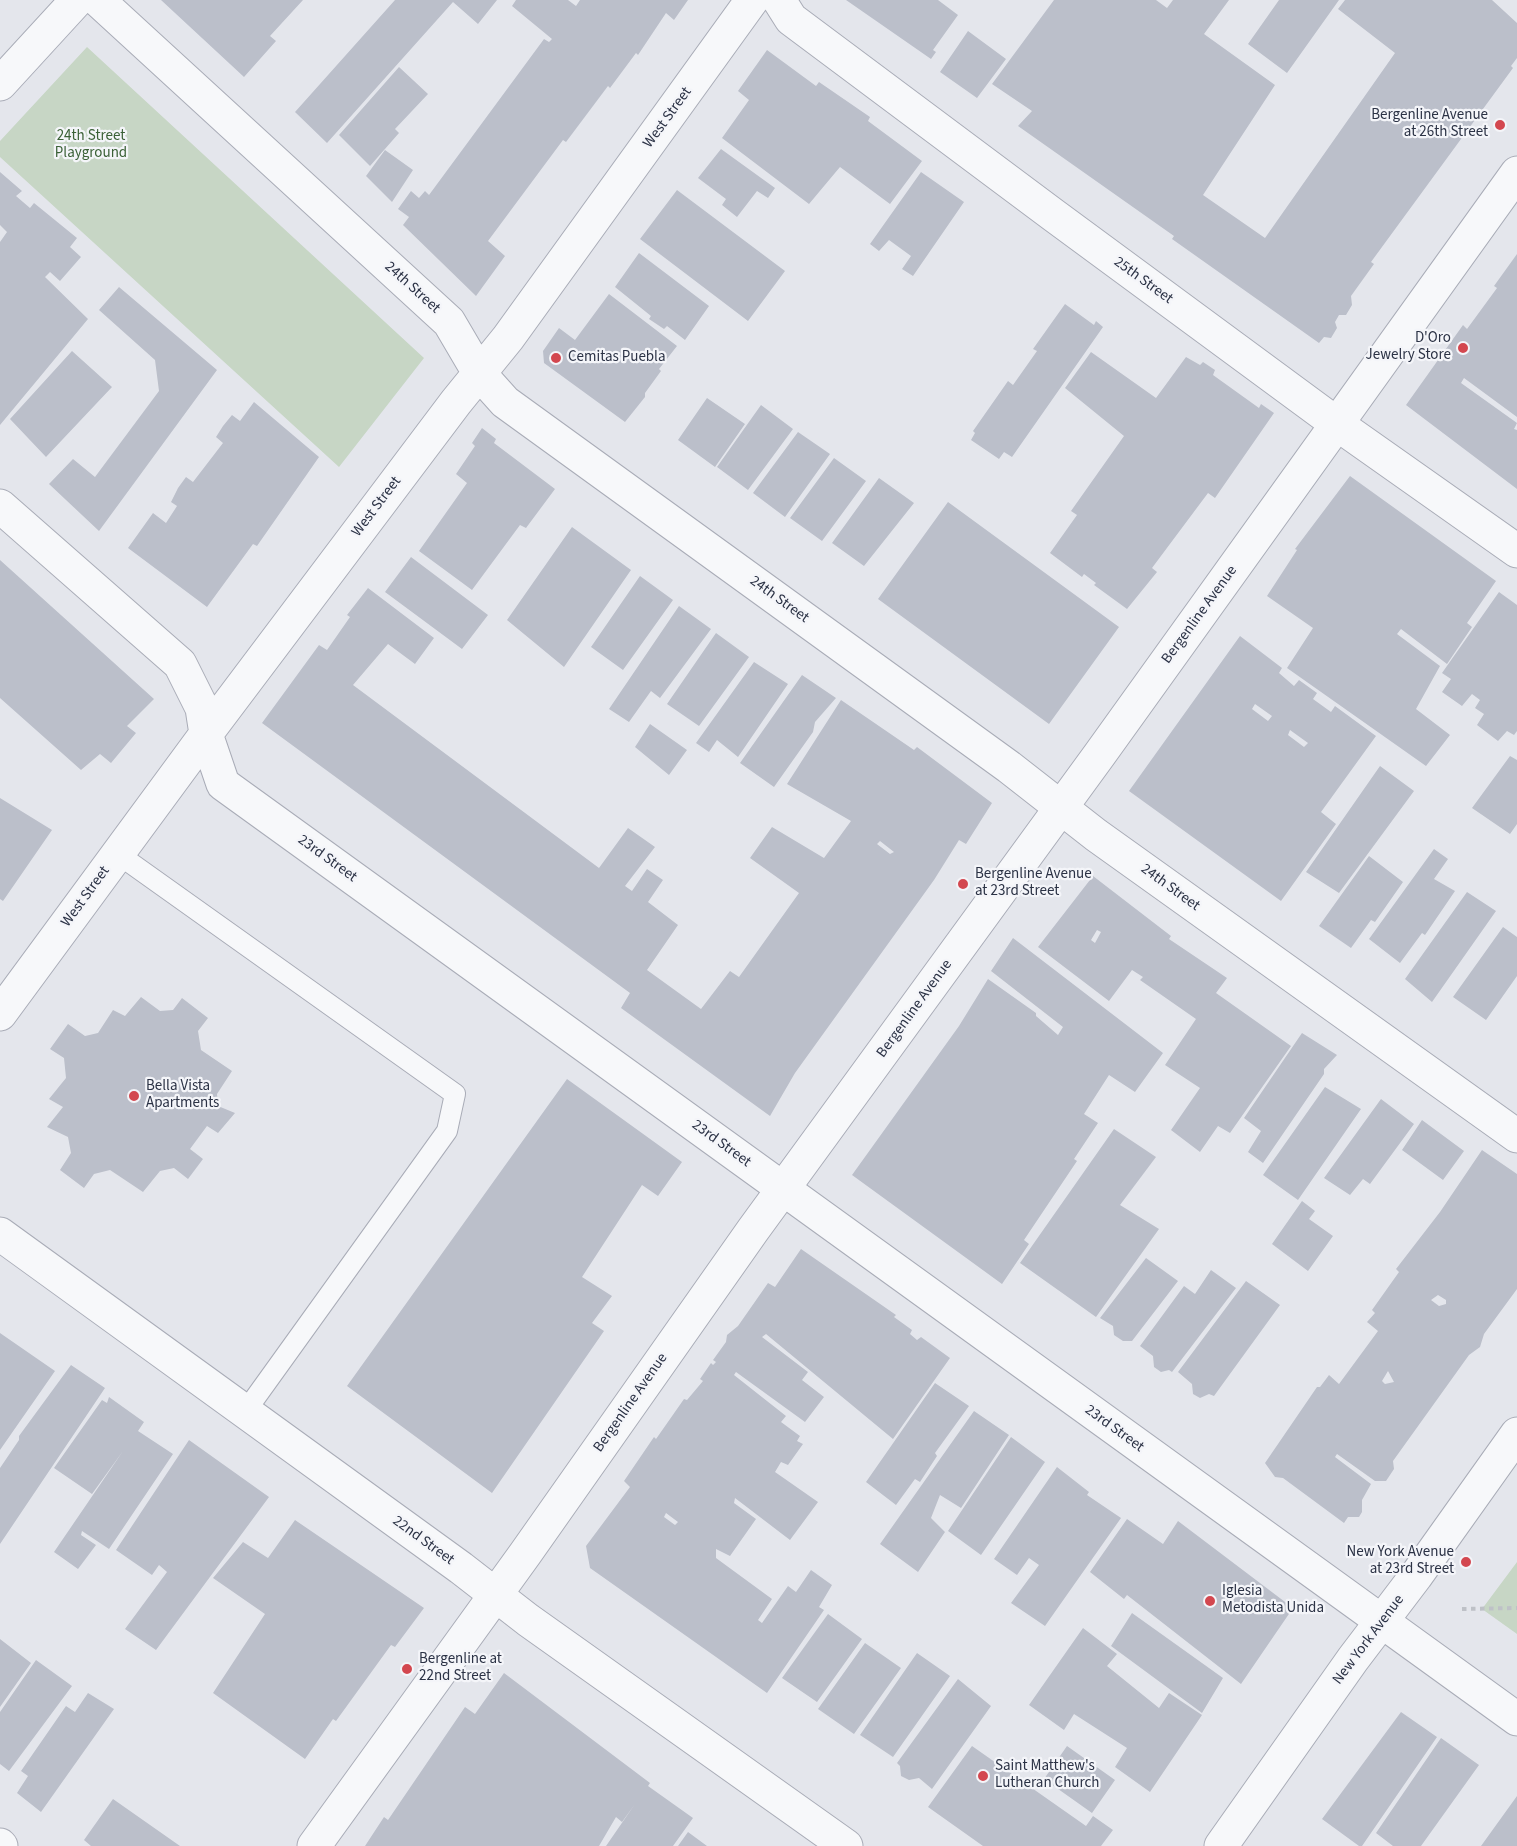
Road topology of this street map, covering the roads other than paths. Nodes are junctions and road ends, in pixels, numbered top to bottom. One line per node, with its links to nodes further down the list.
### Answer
1 (77, 0): 5 (street)
2 (98, 0): 7 (street, 24th Street)
3 (752, 0): 7 (street, West Street)
4 (779, 0): 8 (street, 25th Street)
5 (0, 84)
6 (1517, 173): 8 (street, Bergenline Avenue)
7 (479, 372): 11 (street, West Street); 12 (street, 24th Street)
8 (1337, 424): 10 (street, 25th Street); 12 (street, Bergenline Avenue)
9 (0, 506): 11 (street, 23rd Street)
10 (1517, 551)
11 (206, 734): 13 (street, West Street); 16 (street, 23rd Street)
12 (1062, 807): 15 (street, 24th Street); 16 (street, Bergenline Avenue)
13 (118, 854): 14 (street, West Street); 18 (lane)
14 (0, 1014)
15 (1517, 1136)
16 (784, 1191): 20 (street, Bergenline Avenue); 21 (street, 23rd Street)
17 (0, 1234): 18 (street, 22nd Street)
18 (245, 1412): 20 (street, 22nd Street)
19 (1517, 1434): 21 (street, New York Avenue)
20 (495, 1594): 23 (street, Bergenline Avenue); 24 (street, 22nd Street)
21 (1381, 1622): 22 (street, 23rd Street); 25 (street, New York Avenue)
22 (1517, 1719)
23 (314, 1846)
24 (846, 1846)
25 (1221, 1846)

